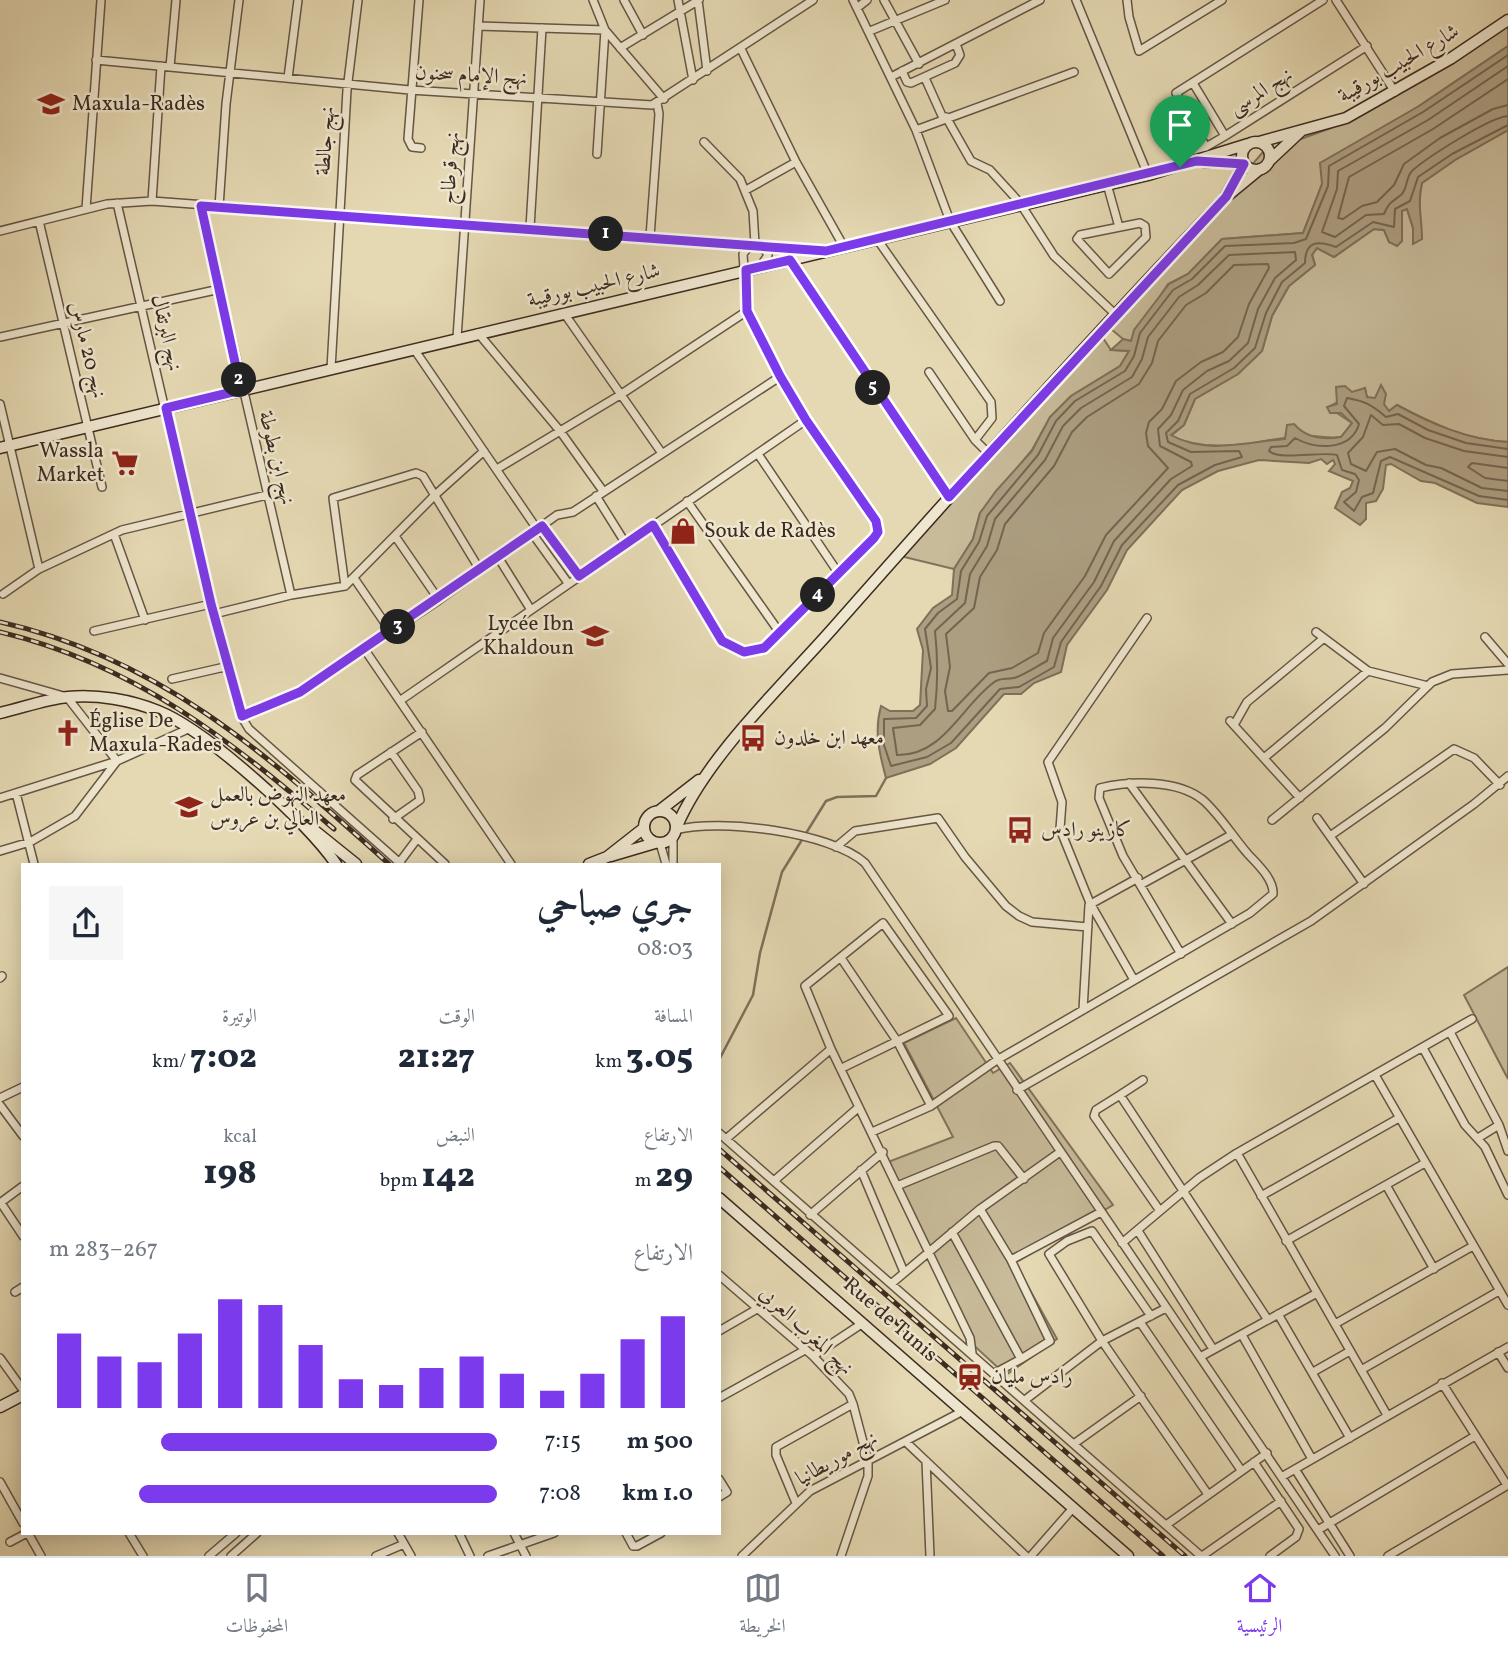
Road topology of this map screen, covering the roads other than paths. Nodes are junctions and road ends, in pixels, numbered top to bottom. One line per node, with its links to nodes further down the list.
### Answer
1 (101, 0): 35 (street)
2 (176, 0): 38 (street)
3 (239, 0): 42 (street)
4 (298, 0): 44 (street)
5 (358, 0): 48 (street, نهج جالطة)
6 (419, 0): 49 (street)
7 (480, 0): 26 (street, نهج قرطاج)
8 (593, 0): 28 (street)
9 (624, 0): 30 (street)
10 (678, 0): 23 (street)
11 (698, 0): 23 (street); 39 (street)
12 (813, 0): 34 (street)
13 (867, 0): 22 (street)
14 (884, 0): 24 (street)
15 (945, 0): 24 (street)
16 (1040, 0): 31 (street)
17 (1076, 0): 71 (street)
18 (1127, 0): 19 (street)
19 (1222, 0)
20 (1323, 0): 47 (street)
21 (1336, 0): 32 (street)
22 (855, 4): 29 (street)
23 (680, 13): 30 (street); 46 (street)
24 (895, 20): 29 (street); 36 (street)
25 (1508, 20): 50 (street, شارع الحبيب بورقيبة)
26 (478, 26): 27 (street); 51 (street, نهج قرطاج)
27 (542, 28): 28 (street); 52 (street)
28 (605, 30): 33 (street); 54 (street)
29 (870, 31): 43 (street)
30 (643, 35): 33 (street)
31 (956, 44): 36 (street); 45 (street)
32 (1367, 46): 50 (street); 58 (street, نهج المرسى)
33 (620, 48): 53 (street)
34 (741, 49): 39 (street); 67 (street)
35 (96, 60): 37 (street, نهج الإمام سحنون); 80 (street)
36 (919, 64): 40 (street)
37 (161, 66): 38 (street, نهج الإمام سحنون); 75 (street)
38 (170, 67): 42 (street, نهج الإمام سحنون)
39 (707, 71): 46 (street)
40 (902, 71): 43 (street); 45 (street)
41 (1074, 72): 55 (street)
42 (229, 73): 44 (street, نهج الإمام سحنون); 79 (street)
43 (891, 76): 57 (street)
44 (288, 78): 48 (street, نهج الإمام سحنون)
45 (925, 78): 55 (street)
46 (693, 80): 53 (street)
47 (1193, 83): 58 (street); 62 (street)
48 (349, 84): 49 (street, نهج الإمام سحنون); 81 (street, نهج جالطة)
49 (410, 90): 51 (street, نهج الإمام سحنون); 63 (street)
50 (1395, 92): 56 (street, شارع الحبيب بورقيبة)
51 (474, 95): 52 (street, نهج الإمام سحنون); 84 (street, نهج قرطاج)
52 (537, 98): 54 (street, نهج الإمام سحنون); 86 (street)
53 (660, 101): 54 (street, نهج الإمام سحنون); 88 (street)
54 (598, 102): 64 (street)
55 (944, 118): 57 (street); 77 (street)
56 (1304, 129): 60 (street, شارع الحبيب بورقيبة); 66 (street, شارع الحبيب بورقيبة)
57 (916, 130): 83 (street)
58 (1225, 136): 62 (street, نهج المرسى)
59 (704, 142): 73 (street)
60 (1259, 142): 61 (street); 66 (street)
61 (1248, 144): 65 (street, شارع الحبيب بورقيبة); 68 (street)
62 (1206, 147): 69 (street, نهج المرسى)
63 (421, 148)
64 (597, 154)
65 (1197, 161): 68 (street, شارع الحبيب بورقيبة); 69 (street, شارع الحبيب بورقيبة)
66 (1269, 161): 70 (street)
67 (796, 162): 73 (street); 91 (street)
68 (1244, 164): 70 (street); 74 (street)
69 (1180, 167): 71 (street, شارع الحبيب بورقيبة)
70 (1260, 169): 74 (street)
71 (1148, 175): 72 (street, شارع الحبيب بورقيبة)
72 (1107, 184): 77 (street, شارع الحبيب بورقيبة); 85 (street)
73 (746, 190): 90 (street)
74 (1226, 197): 101 (street)
75 (152, 201): 76 (street); 78 (street)
76 (117, 203): 80 (street); 98 (street, نهج البرتقال)
77 (1020, 203): 83 (street, شارع الحبيب بورقيبة); 101 (street)
78 (201, 206): 79 (street); 96 (street, نهج ابن بطوطة)
79 (219, 207): 81 (street)
80 (86, 209): 82 (street)
81 (338, 214): 84 (street); 107 (street, نهج جالطة)
82 (39, 221): 87 (street); 102 (street, نهج 20 مارس)
83 (950, 221): 89 (street, شارع الحبيب بورقيبة); 97 (street)
84 (465, 223): 86 (street); 105 (street, نهج قرطاج)
85 (1119, 227): 85 (street)
86 (530, 228): 88 (street)
87 (0, 230)
88 (650, 237): 90 (street)
89 (877, 239): 91 (street, شارع الحبيب بورقيبة); 117 (street)
90 (756, 245): 92 (street); 94 (street); 95 (street)
91 (844, 247): 92 (street, شارع الحبيب بورقيبة)
92 (826, 251): 93 (street, شارع الحبيب بورقيبة)
93 (790, 260): 94 (street, شارع الحبيب بورقيبة); 128 (street)
94 (759, 267): 95 (street, شارع الحبيب بورقيبة)
95 (746, 270): 99 (street); 100 (street, شارع الحبيب بورقيبة)
96 (220, 289): 98 (street); 110 (street, نهج ابن بطوطة)
97 (1000, 301)
98 (142, 306): 102 (street); 113 (street, نهج البرتقال)
99 (747, 311): 109 (street); 111 (street)
100 (565, 313): 103 (street, شارع الحبيب بورقيبة); 111 (street)
101 (1115, 314): 122 (street)
102 (62, 323): 104 (street); 115 (street, نهج 20 مارس)
103 (478, 333): 105 (street, شارع الحبيب بورقيبة); 116 (street)
104 (0, 337)
105 (457, 338): 106 (street, شارع الحبيب بورقيبة)
106 (414, 349): 107 (street, شارع الحبيب بورقيبة); 119 (street)
107 (331, 369): 110 (street, شارع الحبيب بورقيبة)
108 (929, 372): 117 (street)
109 (780, 376): 114 (street); 120 (street)
110 (241, 390): 113 (street, شارع الحبيب بورقيبة); 126 (street, نهج ابن بطوطة)
111 (620, 395): 116 (street); 120 (street)
112 (0, 404): 118 (street)
113 (166, 408): 115 (street, شارع الحبيب بورقيبة); 130 (street, نهج البرتقال)
114 (806, 420): 121 (street); 139 (street)
115 (88, 427): 118 (street, شارع الحبيب بورقيبة); 124 (street, نهج 20 مارس)
116 (560, 431): 123 (street); 125 (street)
117 (975, 440): 122 (street)
118 (5, 447): 137 (street)
119 (484, 451): 123 (street); 127 (street)
120 (661, 452): 125 (street)
121 (758, 454): 129 (street); 139 (street)
122 (989, 454): 128 (street)
123 (497, 468): 132 (street)
124 (103, 488)
125 (599, 494): 132 (street); 135 (street)
126 (267, 495): 130 (street); 145 (street, نهج ابن بطوطة)
127 (434, 496): 134 (street); 138 (street); 143 (street)
128 (949, 497): 177 (street)
129 (687, 501): 131 (street); 155 (street)
130 (189, 513): 133 (street); 147 (street, نهج البرتقال)
131 (653, 525): 135 (street); 155 (street)
132 (537, 530): 136 (street); 140 (street); 142 (street)
133 (114, 534): 137 (street); 151 (street)
134 (395, 536): 141 (street); 146 (street)
135 (626, 544): 140 (street)
136 (498, 557): 138 (street); 148 (street)
137 (39, 569): 144 (street)
138 (481, 570): 146 (street)
139 (839, 574): 155 (street)
140 (579, 576): 142 (street)
141 (354, 578): 143 (street); 153 (street)
142 (568, 583): 148 (street)
143 (345, 586): 145 (street)
144 (3, 594)
145 (291, 595): 149 (street)
146 (439, 600): 153 (street)
147 (211, 604): 149 (street, نهج البرتقال); 151 (street)
148 (531, 610): 168 (street)
149 (214, 614): 160 (street, نهج البرتقال)
150 (1146, 618): 213 (street)
151 (145, 620): 152 (street)
152 (94, 631)
153 (391, 632): 158 (street)
154 (1316, 632): 157 (street)
155 (780, 633)
156 (1485, 637): 159 (street)
157 (1324, 638): 162 (street); 175 (street)
158 (365, 650): 168 (street); 171 (street)
159 (1508, 664)
160 (229, 666): 164 (street); 171 (street, نهج البرتقال)
161 (1508, 670): 165 (street)
162 (1368, 671): 165 (street); 175 (street)
163 (0, 678): 166 (street)
164 (172, 679)
165 (1428, 686): 183 (street)
166 (35, 688): 167 (street); 169 (street)
167 (67, 697): 169 (street); 172 (street); 176 (street)
168 (401, 700): 173 (street)
169 (33, 705): 170 (street)
170 (0, 713)
171 (242, 716): 205 (street)
172 (188, 729): 176 (street); 186 (street)
173 (422, 732): 174 (street); 208 (street)
174 (391, 752): 187 (street); 187 (street)
175 (1264, 758): 183 (street)
176 (117, 761): 181 (street); 194 (street)
177 (708, 773): 184 (street); 190 (street)
178 (1508, 775): 180 (street)
179 (1129, 783): 191 (street); 199 (street); 211 (street)
180 (1500, 785): 192 (street); 212 (street)
181 (16, 793): 182 (street); 194 (street)
182 (0, 797)
183 (1300, 798): 188 (street)
184 (659, 811): 189 (street); 190 (street)
185 (1317, 818): 192 (street)
186 (298, 819): 196 (street); 202 (street)
187 (393, 819): 193 (street)
188 (1272, 820)
189 (644, 828): 195 (street); 200 (street)
190 (675, 831): 195 (street); 197 (street); 210 (street)
191 (1231, 835): 199 (street); 214 (street)
192 (1330, 836): 212 (street)
193 (417, 839): 206 (street); 207 (street)
194 (30, 842): 198 (street); 201 (street)
195 (657, 843): 200 (street); 209 (street)
196 (336, 846): 203 (street); 204 (street)
197 (835, 847): 215 (street); 225 (street)
198 (0, 851)
199 (1184, 860): 211 (street); 214 (street)
200 (598, 861)
201 (34, 863)
202 (335, 863)
203 (345, 863)
204 (355, 863)
205 (399, 863)
206 (401, 863)
207 (444, 863)
208 (510, 863)
209 (666, 863)
210 (673, 863)
211 (1140, 881): 213 (street); 216 (street)
212 (1364, 884): 230 (street)
213 (1090, 903): 215 (street); 218 (street)
214 (1232, 924): 216 (street)
215 (1088, 927): 219 (street)
216 (1181, 954): 218 (street)
217 (841, 958): 222 (street); 222 (street); 224 (street)
218 (1134, 980): 219 (street)
219 (1083, 1010): 225 (street)
220 (1472, 1019): 221 (street)
221 (1450, 1032): 223 (street); 237 (street)
222 (897, 1041): 226 (street); 235 (street)
223 (1423, 1048): 227 (street); 241 (street)
224 (831, 1049): 226 (street); 240 (street)
225 (997, 1060): 230 (street); 235 (street)
226 (842, 1068): 234 (street)
227 (1375, 1075): 236 (street); 245 (street)
228 (1143, 1080): 231 (street)
229 (21, 1088): 232 (street)
230 (1017, 1090): 244 (street)
231 (1120, 1095): 253 (street); 259 (street)
232 (0, 1098)
233 (0, 1105): 239 (street)
234 (859, 1107): 238 (street); 249 (street)
235 (931, 1107): 238 (street)
236 (1399, 1118): 246 (street); 255 (street)
237 (1499, 1125): 241 (street); 242 (street)
238 (872, 1132): 243 (street)
239 (21, 1133)
240 (722, 1136): 249 (street)
241 (1478, 1138): 254 (street)
242 (1508, 1151)
243 (883, 1152): 247 (street); 251 (street)
244 (1060, 1152): 248 (street); 260 (street)
245 (1237, 1153): 253 (street); 255 (street)
246 (1425, 1163): 250 (street); 267 (street)
247 (861, 1170): 261 (street); 271 (street)
248 (1024, 1179): 251 (street); 258 (street)
249 (775, 1180): 261 (street)
250 (1386, 1185): 265 (street); 270 (street)
251 (897, 1186): 268 (street)
252 (21, 1187): 257 (street)
253 (1185, 1191): 259 (street); 283 (street)
254 (1508, 1195)
255 (1261, 1196): 265 (street)
256 (721, 1200): 285 (street, Rue de Tunis)
257 (0, 1203): 264 (street)
258 (980, 1209): 262 (street); 269 (street)
259 (1160, 1211): 263 (street)
260 (1101, 1212): 266 (street); 269 (street)
261 (810, 1215): 273 (street)
262 (952, 1231): 268 (street); 299 (street)
263 (1138, 1231): 266 (street); 291 (street)
264 (21, 1233)
265 (1286, 1241): 277 (street)
266 (1122, 1243): 279 (street)
267 (1473, 1246): 270 (street); 275 (street)
268 (928, 1255): 271 (street); 295 (street)
269 (1011, 1260): 299 (street)
270 (1434, 1269): 286 (street)
271 (904, 1272): 273 (street)
272 (721, 1277): 280 (street, نهج المغرب العربي)
273 (891, 1284): 295 (street)
274 (21, 1288): 276 (street)
275 (1499, 1291): 278 (street); 301 (street)
276 (15, 1292)
277 (1317, 1293): 281 (street); 286 (street)
278 (1508, 1305)
279 (1166, 1308): 282 (street); 297 (street)
280 (757, 1309): 287 (street); 292 (street, نهج المغرب العربي)
281 (1278, 1314): 283 (street); 302 (street)
282 (1151, 1316): 284 (street); 289 (street)
283 (1268, 1320): 288 (street)
284 (1140, 1322): 289 (street); 323 (street)
285 (863, 1323): 296 (street); 312 (street, Rue de Tunis)
286 (1335, 1324): 293 (street)
287 (721, 1330)
288 (1242, 1335): 291 (street); 319 (street)
289 (1102, 1341): 307 (street); 309 (street)
290 (1508, 1347): 294 (street)
291 (1213, 1349): 297 (street)
292 (805, 1350): 296 (street, نهج المغرب العربي); 308 (street)
293 (1350, 1351): 301 (street); 302 (street)
294 (1498, 1352): 300 (street); 304 (street)
295 (972, 1353): 303 (street)
296 (814, 1356): 310 (street, نهج المغرب العربي)
297 (1200, 1357): 318 (street)
298 (0, 1358): 305 (street)
299 (1021, 1359): 303 (street)
300 (1508, 1368)
301 (1361, 1370): 313 (street)
302 (1313, 1372): 315 (street)
303 (995, 1373): 309 (street)
304 (1442, 1382): 313 (street); 314 (street)
305 (21, 1389)
306 (21, 1393): 311 (street)
307 (1140, 1396): 317 (street); 329 (street)
308 (721, 1397)
309 (1025, 1400): 317 (street)
310 (853, 1404): 320 (street, نهج المغرب العربي); 332 (street)
311 (0, 1408)
312 (963, 1411): 316 (street, نهج موريطانيا); 333 (street, Rue de Tunis)
313 (1387, 1415): 315 (street)
314 (1475, 1436): 328 (street); 335 (street)
315 (1350, 1437): 319 (street)
316 (906, 1442): 320 (street, نهج موريطانيا); 321 (street)
317 (1075, 1443): 336 (street)
318 (1267, 1453): 322 (street); 325 (street)
319 (1312, 1458): 324 (street)
320 (867, 1461): 332 (street, نهج موريطانيا); 362 (street)
321 (926, 1461): 363 (street); 364 (street)
322 (1254, 1462): 323 (street); 331 (street)
323 (1241, 1469): 329 (street)
324 (1295, 1469): 325 (street); 335 (street)
325 (1283, 1476): 337 (street)
326 (0, 1482): 334 (street)
327 (721, 1482): 330 (street)
328 (1508, 1485): 370 (street)
329 (1206, 1493): 336 (street)
330 (721, 1496)
331 (1281, 1502): 366 (street); 367 (street)
332 (796, 1503): 352 (street, نهج موريطانيا)
333 (1073, 1508): 364 (street); 365 (street, Rue de Tunis)
334 (21, 1519)
335 (1328, 1524): 337 (street); 369 (street)
336 (1166, 1525): 366 (street)
337 (1318, 1530): 368 (street)
338 (24, 1535): 349 (street)
339 (29, 1535): 353 (street)
340 (130, 1535): 354 (street)
341 (234, 1535): 355 (street)
342 (255, 1535): 356 (street)
343 (399, 1535): 350 (street)
344 (460, 1535): 359 (street)
345 (515, 1535): 351 (street)
346 (549, 1535): 351 (street)
347 (626, 1535): 348 (street)
348 (657, 1535)
349 (10, 1542)
350 (404, 1544): 357 (street); 358 (street)
351 (520, 1546): 360 (street); 361 (street)
352 (744, 1555)
353 (41, 1556)
354 (142, 1556)
355 (209, 1556)
356 (231, 1556)
357 (376, 1556)
358 (411, 1556)
359 (470, 1556)
360 (488, 1556)
361 (526, 1556)
362 (841, 1556)
363 (930, 1556)
364 (1029, 1556)
365 (1128, 1556)
366 (1201, 1556)
367 (1270, 1556)
368 (1335, 1556)
369 (1350, 1556)
370 (1388, 1556)

